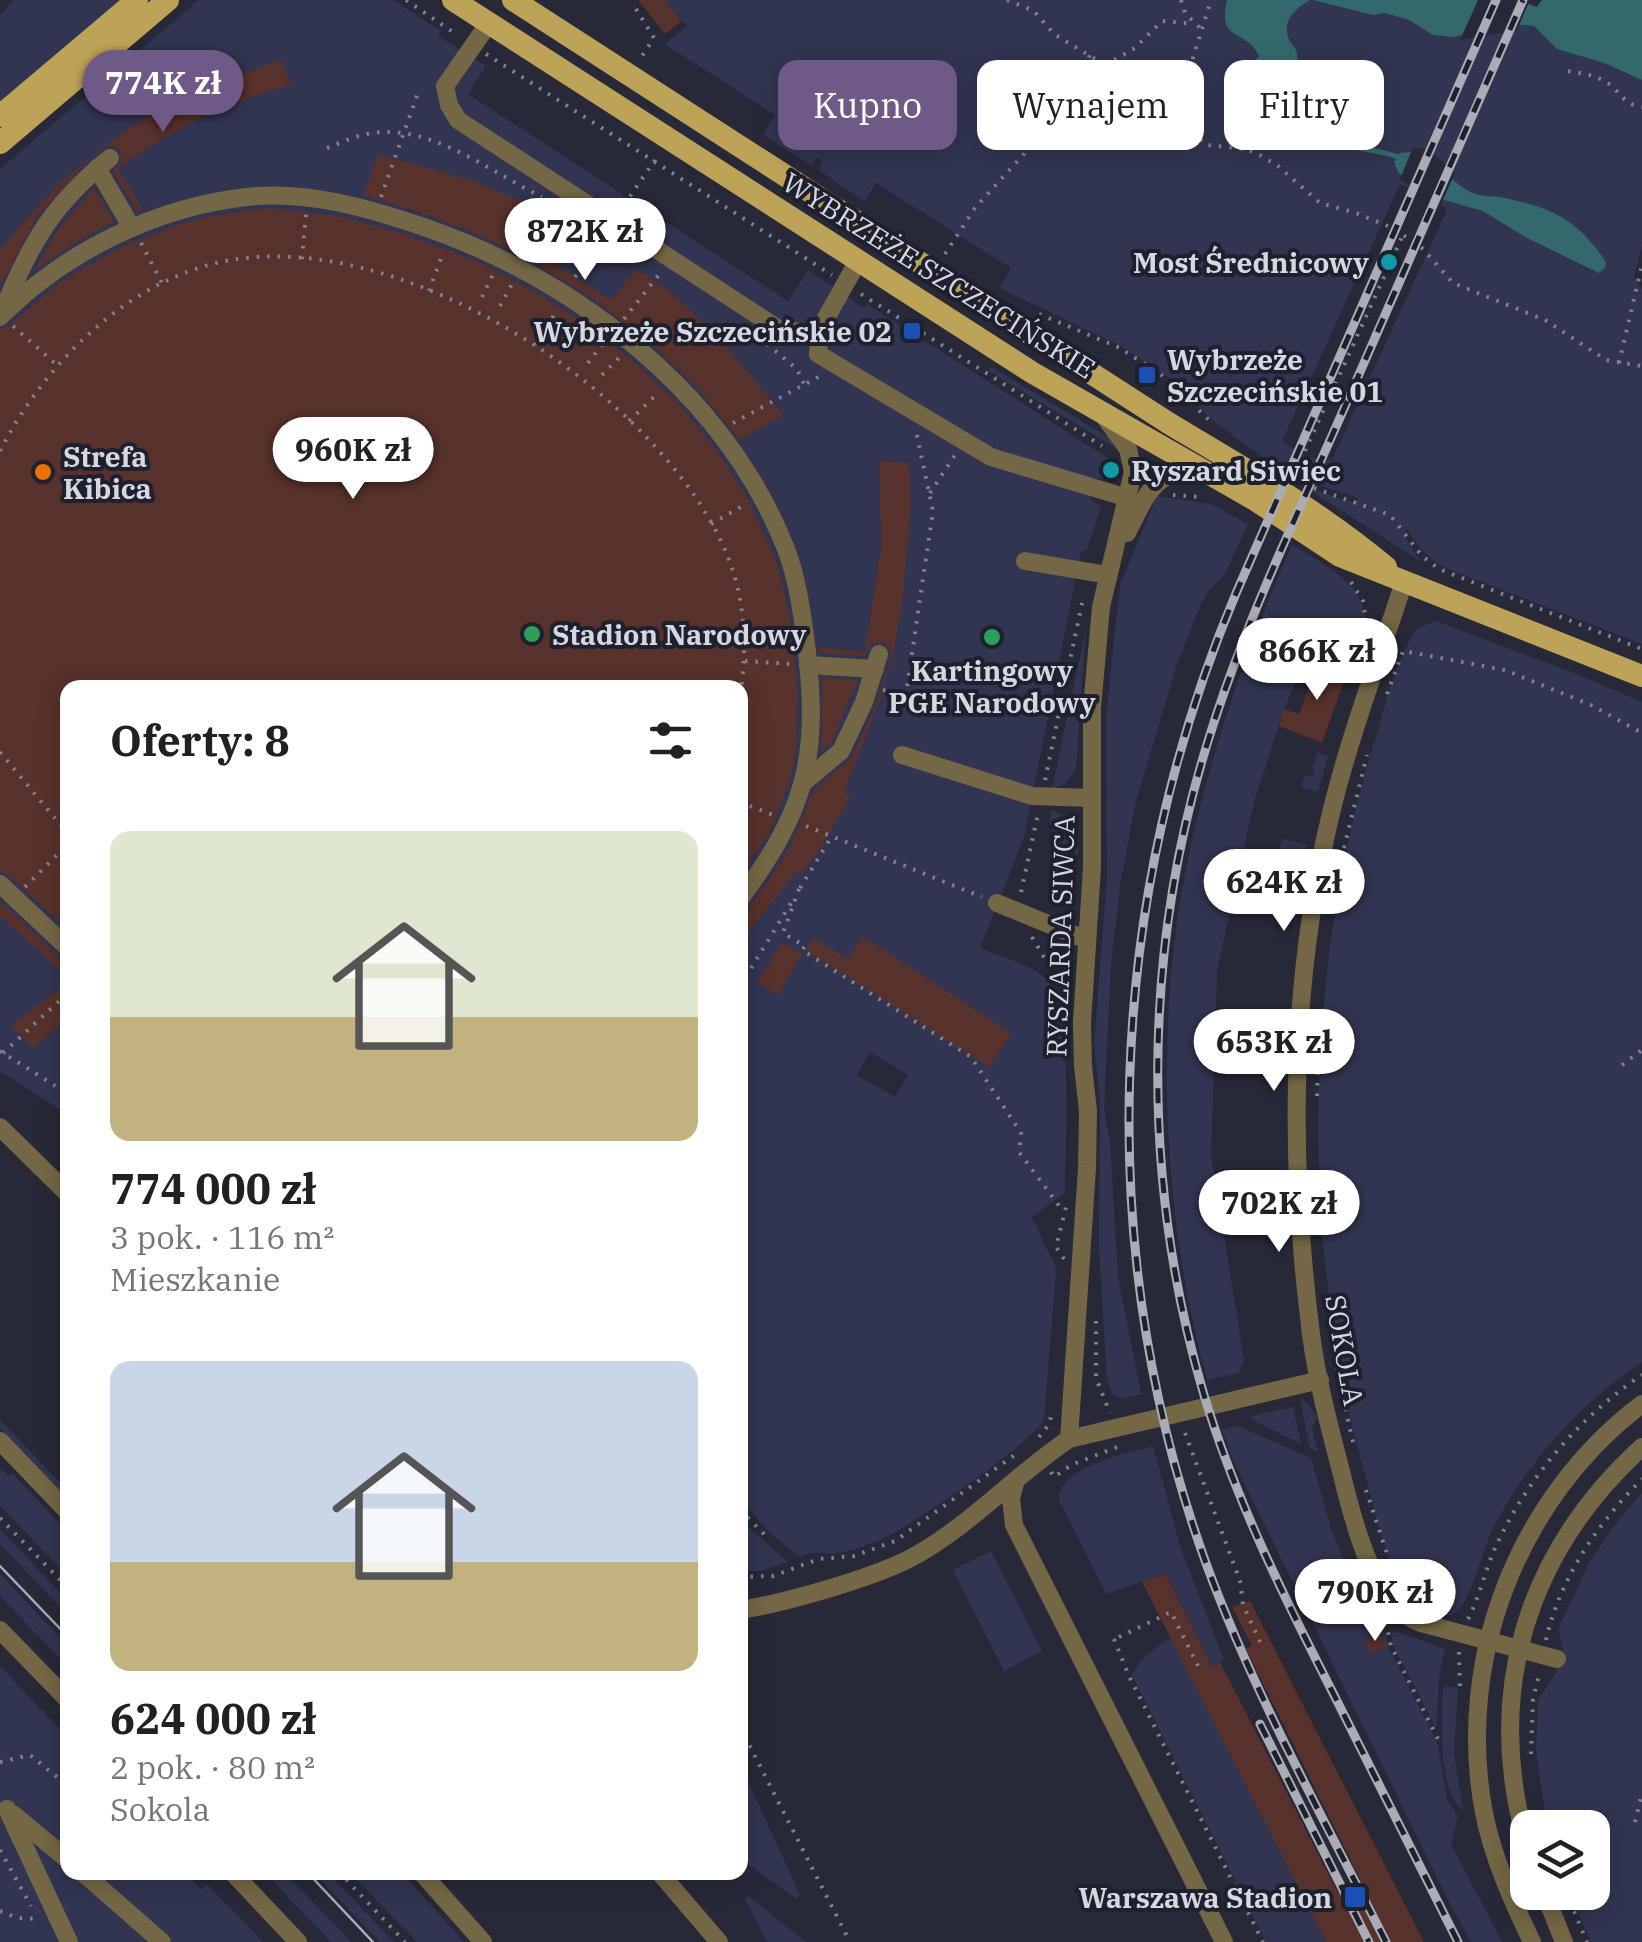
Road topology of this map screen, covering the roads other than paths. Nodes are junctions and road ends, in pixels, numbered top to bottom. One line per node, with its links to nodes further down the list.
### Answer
1 (136, 0): 6 (main road)
2 (168, 0): 7 (main road)
3 (453, 0): 5 (main road, WYBRZEŻE SZCZECIŃSKIE)
4 (513, 0): 18 (main road, WYBRZEŻE SZCZECIŃSKIE)
5 (489, 24): 9 (main road, WYBRZEŻE SZCZECIŃSKIE); 11 (street)
6 (0, 116)
7 (0, 143)
8 (136, 235): 10 (street); 10 (street); 19 (street)
9 (858, 261): 11 (street); 12 (main road, WYBRZEŻE SZCZECIŃSKIE)
10 (0, 316)
11 (820, 328): 14 (street)
12 (1102, 413): 13 (main road, WYBRZEŻE SZCZECIŃSKIE); 14 (street, RYSZARDA SIWCA)
13 (1196, 468): 15 (street, RYSZARDA SIWCA); 18 (main road, WYBRZEŻE SZCZECIŃSKIE)
14 (1128, 498): 15 (street, RYSZARDA SIWCA)
15 (1114, 555): 17 (street, RYSZARDA SIWCA)
16 (1025, 561): 17 (street)
17 (1108, 576): 23 (street, RYSZARDA SIWCA)
18 (1404, 582): 20 (main road, WYBRZEŻE SZCZECIŃSKIE); 31 (street, SOKOLA)
19 (801, 665): 22 (street); 22 (street)
20 (1642, 676)
21 (902, 755): 23 (street)
22 (804, 782): 25 (street)
23 (1092, 798): 28 (street, RYSZARDA SIWCA)
24 (0, 884): 27 (street)
25 (748, 886)
26 (997, 903): 28 (street)
27 (60, 940)
28 (1087, 940): 33 (street, RYSZARDA SIWCA)
29 (0, 1127): 30 (street)
30 (60, 1186)
31 (1320, 1380): 33 (street); 40 (street, SOKOLA)
32 (1642, 1404): 40 (street)
33 (1068, 1440): 36 (street)
34 (0, 1441): 37 (street)
35 (1642, 1446): 41 (street)
36 (1015, 1482): 38 (street); 57 (street)
37 (60, 1504)
38 (748, 1608)
39 (0, 1630): 43 (street)
40 (1488, 1641): 41 (street, SOKOLA); 58 (street)
41 (1520, 1648): 42 (street, SOKOLA); 45 (street)
42 (1557, 1659)
43 (60, 1692)
44 (3, 1806): 46 (street); 52 (street)
45 (1518, 1810)
46 (60, 1853)
47 (91, 1880): 53 (street)
48 (240, 1880): 54 (street)
49 (428, 1880): 55 (street)
50 (666, 1880): 56 (street)
51 (1551, 1910): 59 (street)
52 (68, 1942)
53 (162, 1942)
54 (298, 1942)
55 (483, 1942)
56 (719, 1942)
57 (1224, 1942)
58 (1532, 1942)
59 (1564, 1942)

